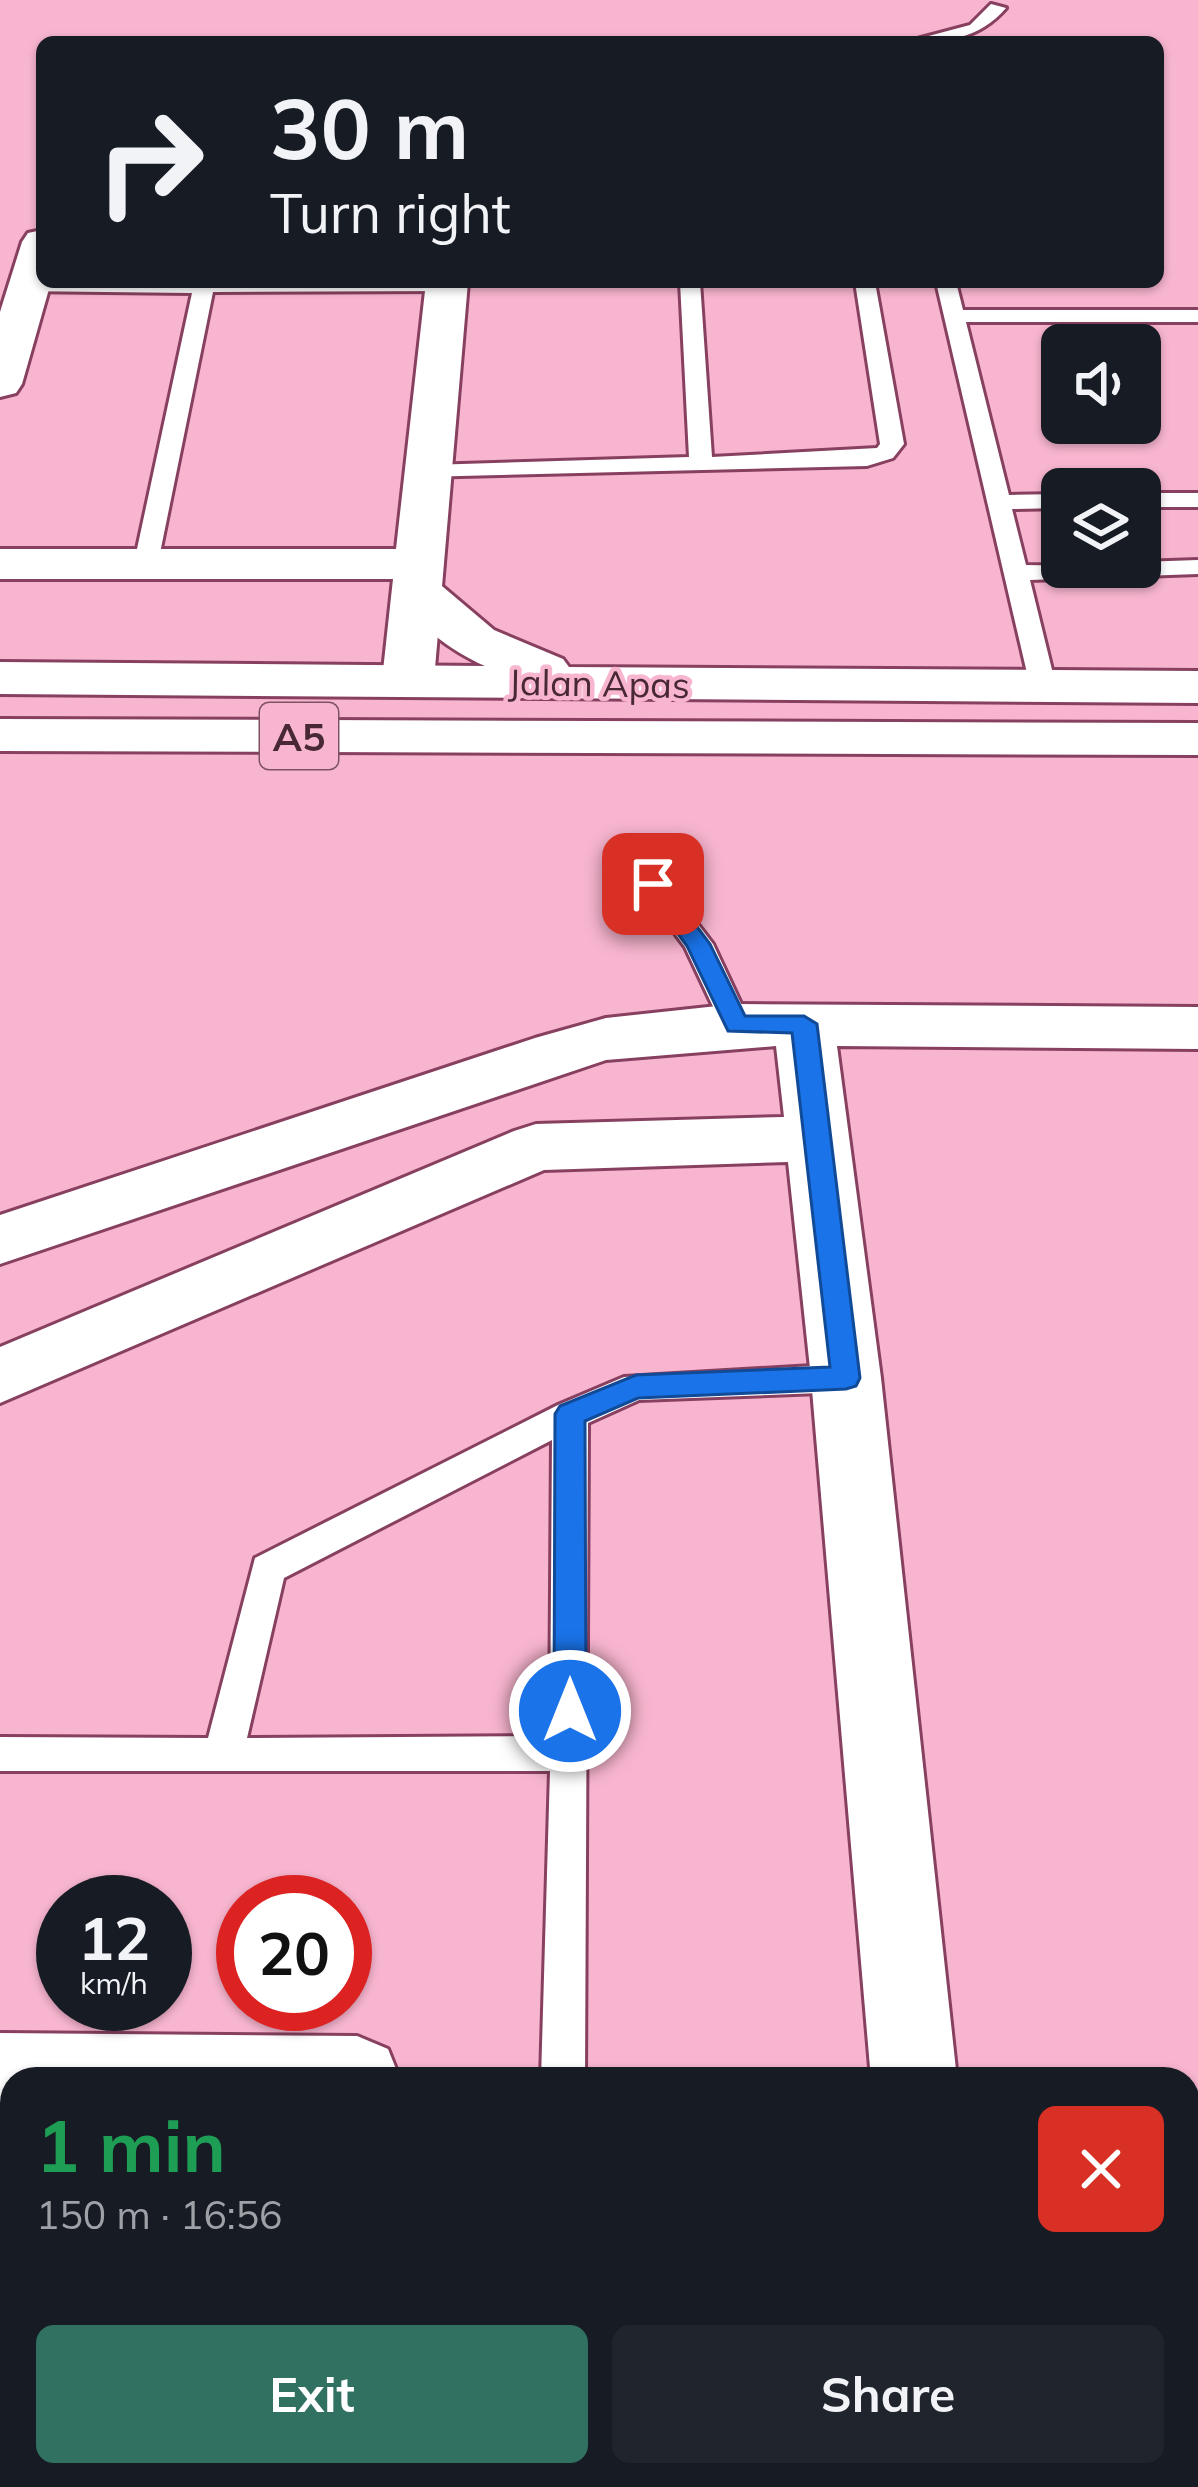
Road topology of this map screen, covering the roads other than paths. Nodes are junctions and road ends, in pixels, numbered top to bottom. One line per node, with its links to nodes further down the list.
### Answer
1 (997, 8): 2 (lane)
2 (943, 36)
3 (36, 261): 4 (main road)
4 (28, 287): 5 (lane); 13 (main road)
5 (36, 287)
6 (204, 288): 20 (lane)
7 (447, 288): 15 (main road)
8 (690, 288): 14 (lane)
9 (866, 288): 14 (lane)
10 (948, 288): 11 (lane)
11 (955, 316): 12 (lane); 19 (lane)
12 (1198, 316)
13 (0, 384)
14 (701, 465): 15 (lane)
15 (429, 472): 24 (main road)
16 (1161, 500): 17 (lane)
17 (1198, 500)
18 (1041, 501): 19 (lane)
19 (999, 502): 23 (lane)
20 (146, 563): 21 (main road); 24 (main road)
21 (0, 564)
22 (1198, 567): 23 (lane)
23 (1016, 573): 28 (lane)
24 (419, 578): 26 (main road); 27 (main road)
25 (0, 678): 26 (main road, Jalan Apas / A5)
26 (408, 680): 27 (main road, Jalan Apas / A5); 31 (main road)
27 (585, 682): 28 (main road, Jalan Apas / A5)
28 (1043, 686): 29 (main road, Jalan Apas / A5)
29 (1198, 687)
30 (0, 735): 31 (main road, Jalan Apas / A5)
31 (598, 737): 32 (main road, Jalan Apas / A5)
32 (1198, 739)
33 (632, 857): 34 (lane)
34 (794, 1025): 35 (main road); 36 (main road); 37 (main road)
35 (1198, 1028)
36 (818, 1139): 38 (main road); 39 (main road)
37 (0, 1240)
38 (0, 1376)
39 (846, 1378): 40 (lane); 45 (main road)
40 (570, 1414): 41 (lane); 43 (lane)
41 (570, 1753): 43 (lane); 44 (lane)
42 (0, 1754): 43 (lane)
43 (224, 1756)
44 (562, 2067)
45 (913, 2067)

